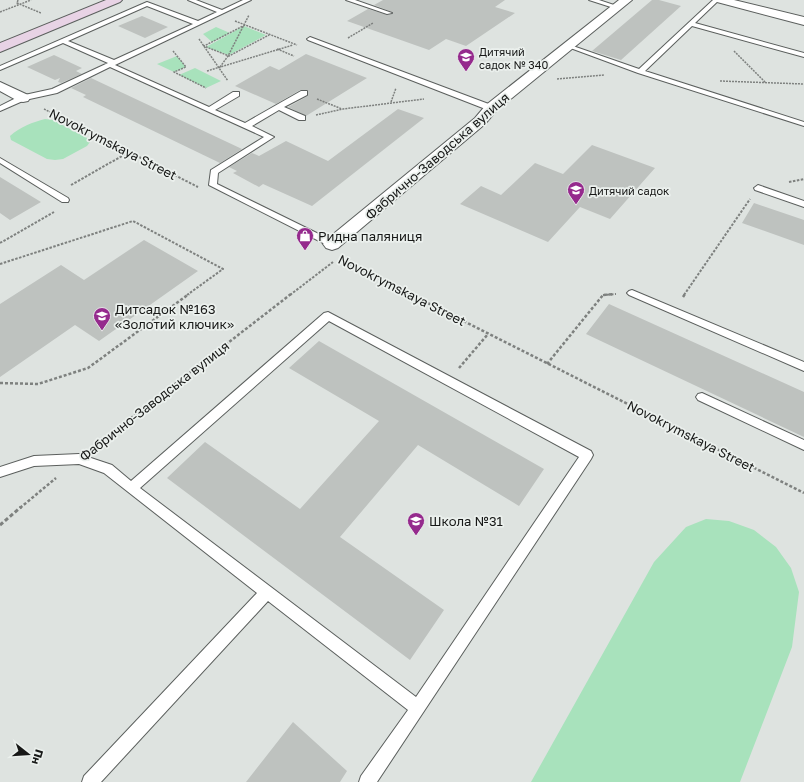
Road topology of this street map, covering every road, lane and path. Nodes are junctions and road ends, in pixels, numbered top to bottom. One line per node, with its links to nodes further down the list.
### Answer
1 (31, 0): 11 (path)
2 (116, 0): 29 (street)
3 (191, 0): 12 (lane)
4 (248, 0): 12 (lane)
5 (349, 0): 14 (lane)
6 (592, 0): 10 (lane)
7 (716, 0): 17 (lane)
8 (721, 0): 9 (street)
9 (743, 2): 15 (street)
10 (622, 4): 28 (street, Фабрично-Заводська вулиця)
11 (0, 12)
12 (222, 12): 16 (lane)
13 (250, 12): 18 (path)
14 (389, 13): 30 (path)
15 (804, 21)
16 (197, 23): 19 (lane); 24 (lane)
17 (691, 24): 20 (lane); 39 (lane)
18 (245, 25): 21 (path); 27 (path); 33 (path)
19 (191, 27): 22 (lane); 27 (path)
20 (712, 29): 32 (lane); 42 (path)
21 (269, 35): 26 (path); 33 (path)
22 (164, 39): 35 (lane); 45 (path)
23 (310, 39): 25 (lane)
24 (64, 41): 35 (lane); 36 (lane)
25 (322, 43): 26 (path); 30 (lane)
26 (296, 45): 31 (path)
27 (204, 46): 33 (path); 37 (path)
28 (568, 46): 39 (lane); 51 (street, Фабрично-Заводська вулиця)
29 (0, 48)
30 (332, 48): 51 (lane)
31 (276, 49): 34 (path); 37 (path)
32 (804, 55)
33 (228, 56): 37 (path)
34 (294, 56)
35 (112, 64): 48 (lane); 54 (lane)
36 (0, 68)
37 (220, 68): 38 (path); 47 (path)
38 (207, 71)
39 (640, 72): 40 (path); 56 (lane)
40 (550, 80)
41 (720, 81): 42 (path)
42 (766, 83): 43 (path)
43 (804, 84)
44 (0, 86): 48 (street)
45 (206, 88)
46 (304, 93): 50 (lane); 53 (path)
47 (236, 94): 54 (lane)
48 (23, 98): 52 (lane); 58 (path, Novokrymskaya Street)
49 (431, 99): 53 (path)
50 (279, 108): 55 (lane); 57 (lane)
51 (491, 108): 67 (street, Фабрично-Заводська вулиця)
52 (0, 109)
53 (343, 109): 55 (path)
54 (209, 110): 57 (lane)
55 (302, 118)
56 (804, 124)
57 (246, 126): 67 (lane)
58 (129, 152): 61 (path, Novokrymskaya Street); 63 (path)
59 (0, 160): 63 (lane)
60 (804, 179): 62 (path)
61 (198, 187)
62 (758, 188): 65 (lane); 71 (path)
63 (54, 194): 64 (lane)
64 (65, 200): 66 (path)
65 (804, 204)
66 (0, 243)
67 (332, 244)
68 (338, 258): 72 (path, Novokrymskaya Street); 79 (path, Фабрично-Заводська вулиця)
69 (0, 264): 76 (path)
70 (632, 293): 71 (lane); 73 (path)
71 (673, 311): 74 (lane)
72 (488, 334): 73 (path, Novokrymskaya Street); 75 (path)
73 (547, 364): 82 (path, Novokrymskaya Street)
74 (804, 367)
75 (448, 381): 81 (lane); 85 (lane)
76 (0, 382)
77 (702, 397): 78 (lane)
78 (804, 445)
79 (79, 459): 80 (lane); 81 (lane); 83 (path, Фабрично-Заводська вулиця)
80 (0, 472)
81 (131, 488): 84 (lane)
82 (804, 493)
83 (0, 524)
84 (267, 592): 85 (lane); 86 (lane)
85 (418, 708): 87 (lane)
86 (90, 782)
87 (367, 782)

